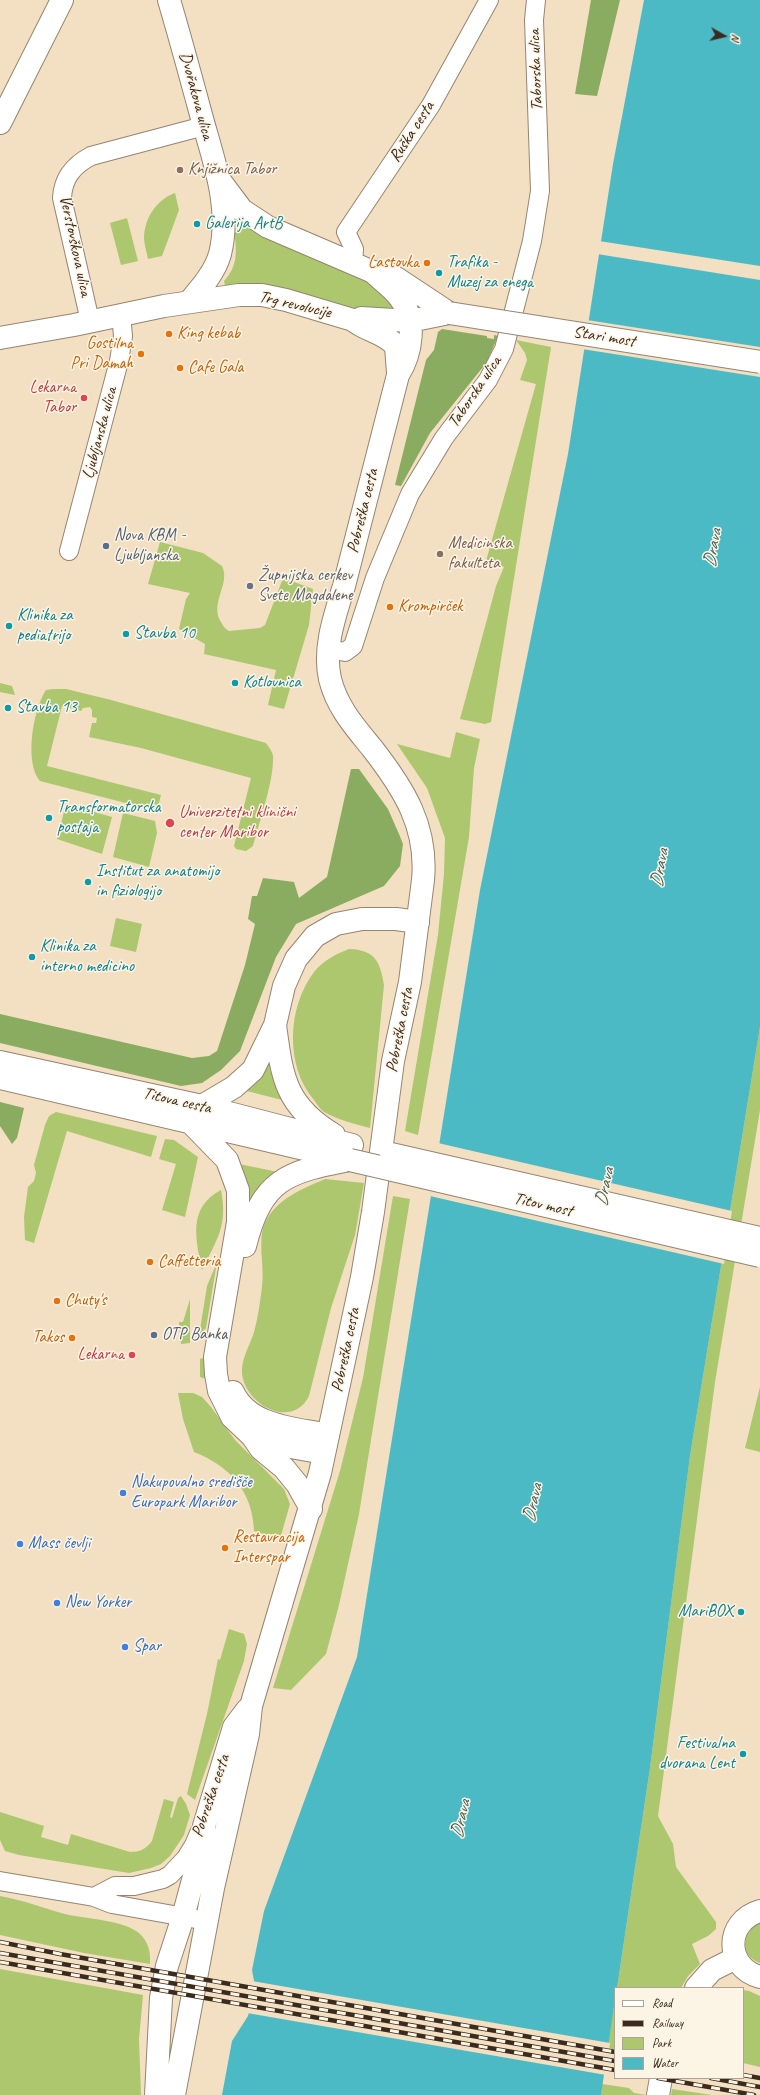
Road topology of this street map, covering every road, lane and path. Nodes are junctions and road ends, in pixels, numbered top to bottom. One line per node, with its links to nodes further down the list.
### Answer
1 (62, 0): 5 (street)
2 (169, 0): 6 (street, Dvořakova ulica)
3 (489, 0): 8 (street, Ruška cesta)
4 (536, 0): 20 (street, Taborska ulica)
5 (0, 123)
6 (204, 126): 7 (street, Dvořakova ulica); 14 (street, Verstovškova ulica)
7 (219, 179): 8 (street); 10 (street, Dvořakova ulica)
8 (353, 263): 9 (street)
9 (373, 272): 11 (street); 15 (street)
10 (189, 302): 12 (street); 13 (street, Trg revolucije)
11 (449, 313): 15 (street); 17 (street, Stari most, bridge)
12 (121, 315): 14 (street); 19 (street, Ljubljanska ulica)
13 (353, 320): 15 (street); 18 (street)
14 (90, 321): 16 (street)
15 (410, 321): 18 (street)
16 (0, 338)
17 (760, 362)
18 (398, 374): 20 (street, Pobreška cesta)
19 (69, 550)
20 (328, 649): 21 (street, Pobreška cesta)
21 (418, 922): 22 (street); 30 (street, Pobreška cesta)
22 (275, 1026): 25 (street); 26 (street)
23 (0, 1062): 25 (street, Titova cesta)
24 (0, 1078): 25 (street, Titova cesta)
25 (196, 1114): 26 (street, Titova cesta); 29 (street)
26 (351, 1153): 27 (street, Titov most, bridge); 28 (street, Titov most, bridge); 30 (street)
27 (760, 1238)
28 (760, 1256)
29 (252, 1436): 30 (street); 31 (street)
30 (327, 1439): 31 (street, Pobreška cesta)
31 (311, 1509): 32 (street, Pobreška cesta)
32 (251, 1706): 33 (street, Pobreška cesta); 38 (street, Pobreška cesta)
33 (204, 1826): 35 (street, Pobreška cesta); 37 (street)
34 (0, 1881): 35 (street)
35 (94, 1897): 37 (street)
36 (760, 1910): 39 (street)
37 (183, 1917): 38 (street); 43 (street)
38 (207, 1921): 44 (street, Pobreška cesta)
39 (736, 1958): 40 (street); 41 (street)
40 (760, 1977)
41 (697, 1987)
42 (661, 2079): 45 (street)
43 (156, 2095)
44 (174, 2095)
45 (658, 2095)

